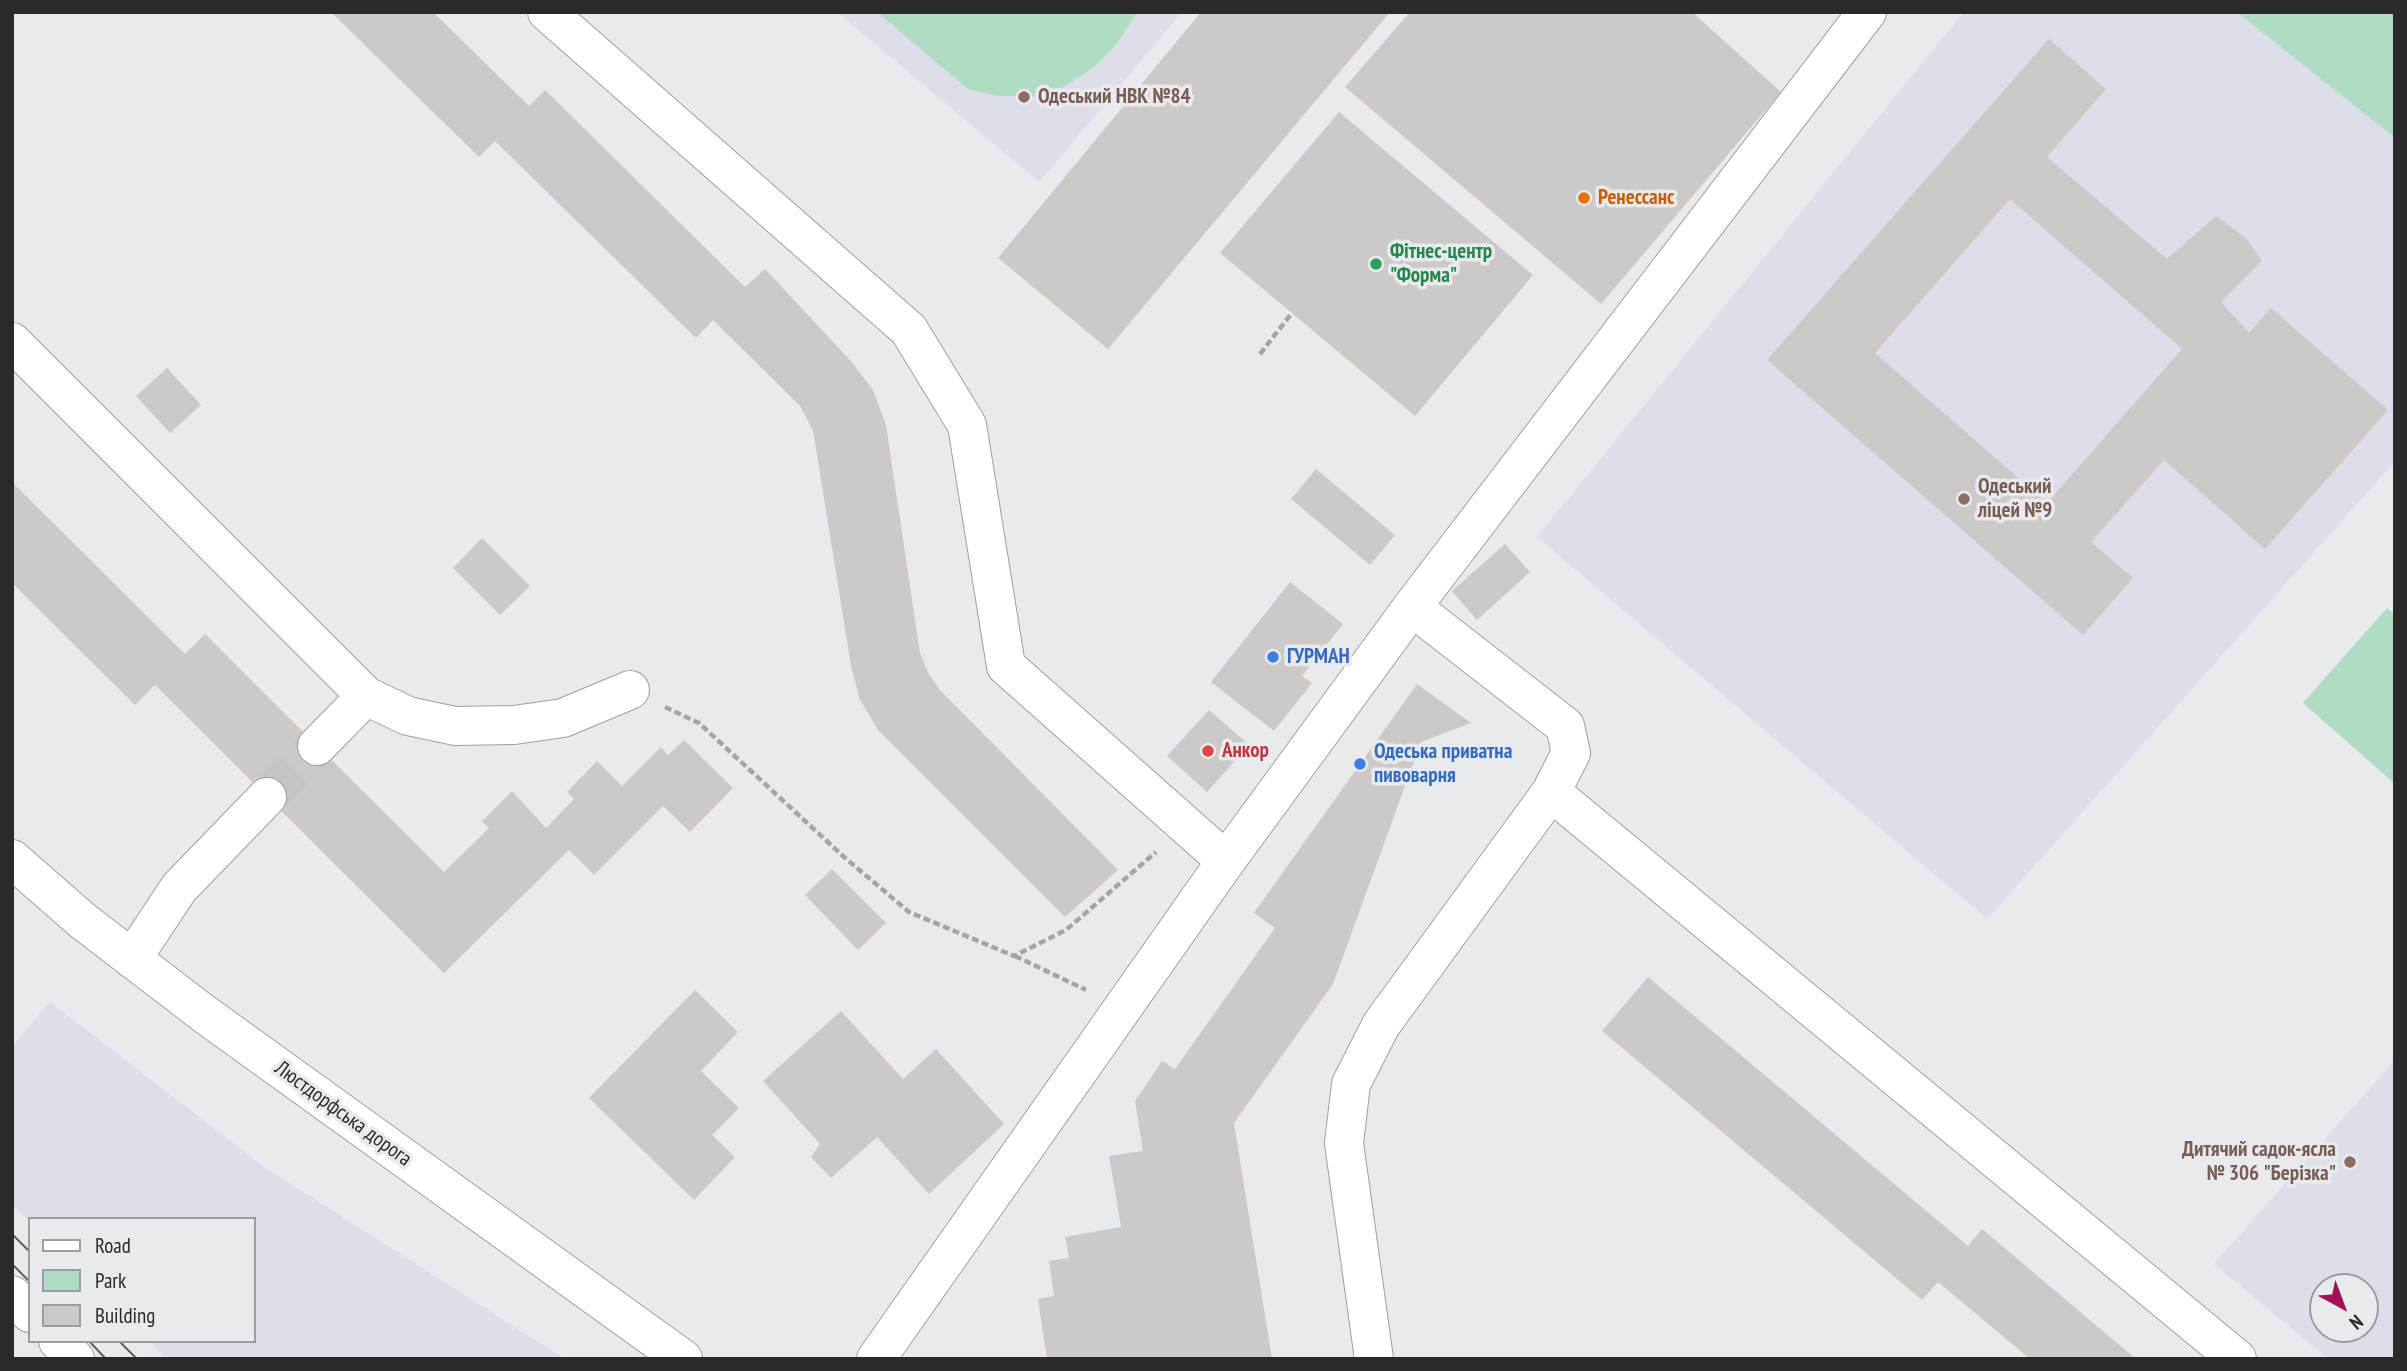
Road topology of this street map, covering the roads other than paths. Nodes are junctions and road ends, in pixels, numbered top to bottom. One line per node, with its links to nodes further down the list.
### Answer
1 (547, 12): 11 (main road)
2 (1867, 12): 4 (main road)
3 (12, 342): 6 (main road)
4 (1412, 607): 8 (main road); 11 (main road)
5 (630, 690): 6 (main road)
6 (366, 696): 7 (main road)
7 (317, 746)
8 (1551, 792): 19 (main road); 20 (main road)
9 (267, 797): 12 (main road)
10 (12, 859): 12 (main road, Люстдорфська дорога)
11 (1226, 861): 18 (main road)
12 (132, 959): 17 (main road, Люстдорфська дорога)
13 (12, 1295): 14 (main road)
14 (28, 1311)
15 (60, 1343): 16 (main road)
16 (75, 1359)
17 (683, 1359)
18 (876, 1359)
19 (1374, 1359)
20 (2237, 1359)

